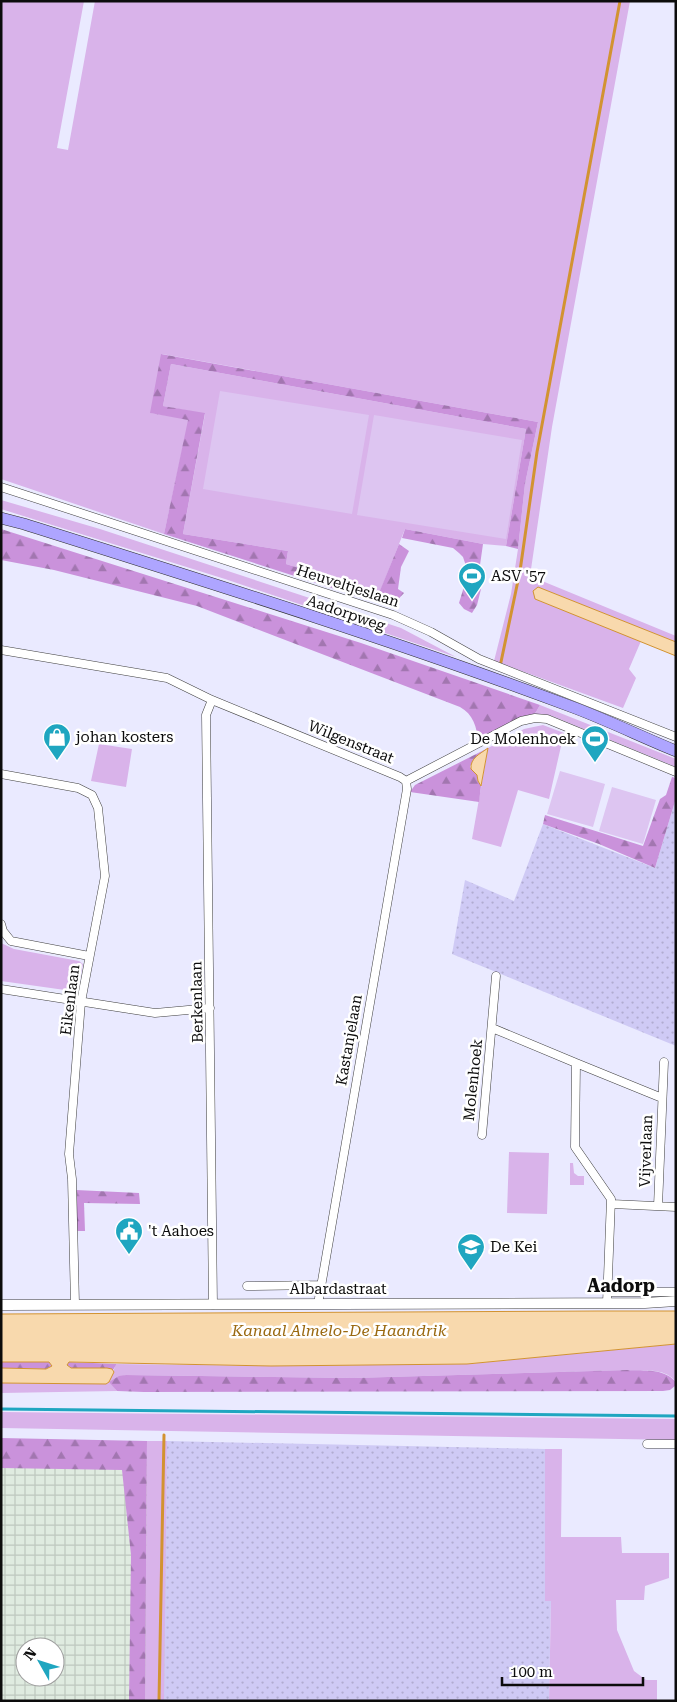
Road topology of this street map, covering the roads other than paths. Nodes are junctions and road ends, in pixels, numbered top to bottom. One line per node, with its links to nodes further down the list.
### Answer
1 (1, 487): 5 (street, Heuveltjeslaan)
2 (1, 518): 6 (main road, Aadorpweg)
3 (1, 650): 4 (street, Wilgenstraat)
4 (212, 700): 9 (street, Wilgenstraat); 15 (street, Berkenlaan)
5 (676, 737)
6 (676, 751)
7 (676, 772): 9 (street, Wilgenstraat)
8 (1, 774): 11 (street, Eikenlaan)
9 (406, 782): 24 (street, Kastanjelaan)
10 (1, 924): 11 (street)
11 (89, 956): 14 (street, Eikenlaan)
12 (496, 976): 16 (street, Molenhoek)
13 (1, 989): 14 (street)
14 (81, 1002): 15 (street); 30 (street, Eikenlaan)
15 (210, 1008): 31 (street, Berkenlaan)
16 (492, 1028): 18 (street, Molenhoek); 20 (street, Molenhoek)
17 (664, 1062): 19 (street, Vijverlaan)
18 (576, 1063): 19 (street, Vijverlaan); 21 (street)
19 (662, 1098): 22 (street, Vijverlaan)
20 (482, 1135)
21 (612, 1204): 22 (street, Vijverlaan); 26 (street)
22 (658, 1206): 23 (street, Vijverlaan)
23 (676, 1207)
24 (321, 1285): 25 (street, Albardastraat); 32 (street, Kastanjelaan)
25 (247, 1286)
26 (608, 1292): 27 (street); 29 (street)
27 (676, 1292)
28 (676, 1301): 29 (street, Albardastraat)
29 (608, 1303): 32 (street, Albardastraat)
30 (75, 1304): 31 (street, Albardastraat); 33 (street, Albardastraat)
31 (213, 1304): 32 (street, Albardastraat)
32 (318, 1304)
33 (1, 1305)
34 (647, 1444): 35 (street)
35 (676, 1444)

